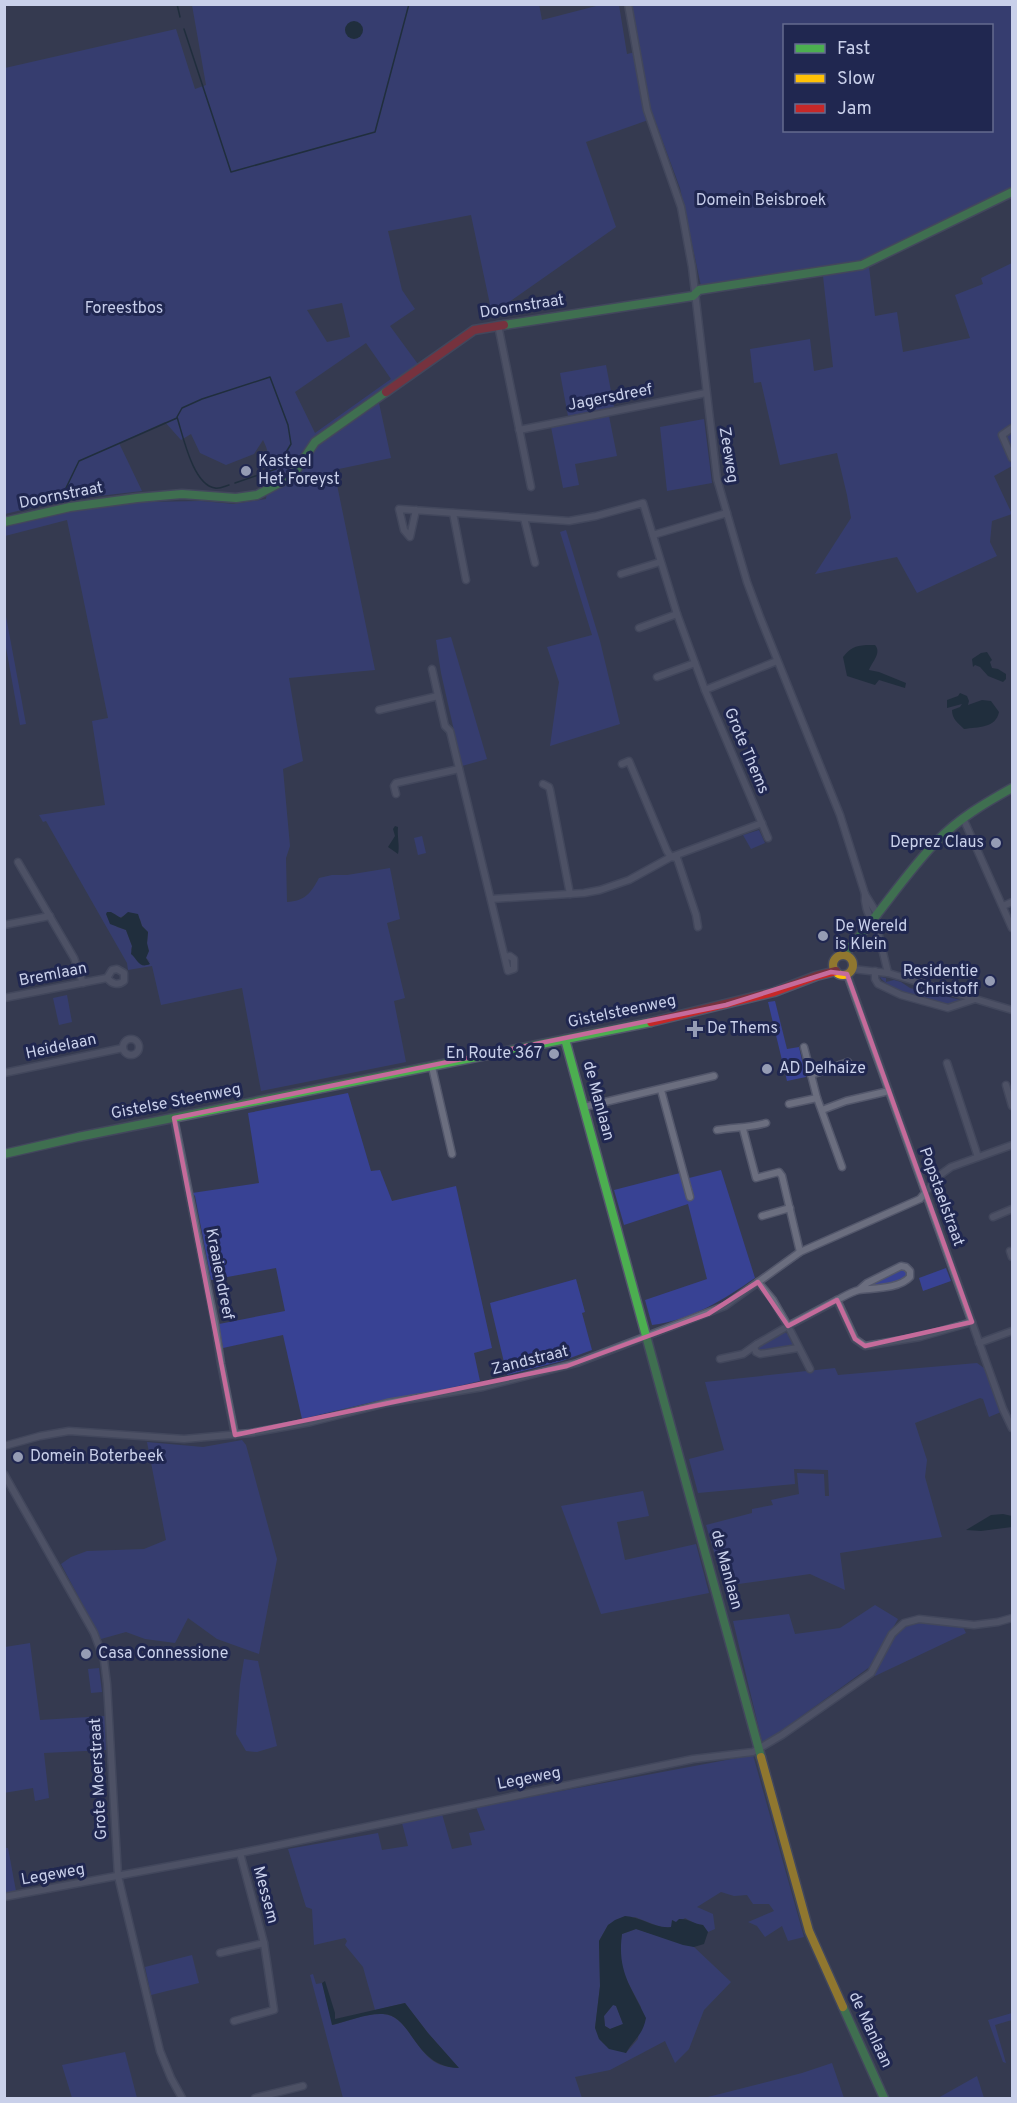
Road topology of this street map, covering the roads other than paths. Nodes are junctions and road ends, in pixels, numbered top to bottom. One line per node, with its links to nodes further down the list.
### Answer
1 (628, 4): 3 (street, Zeeweg)
2 (1012, 192): 3 (street, Doornstraat)
3 (696, 293): 4 (street, Doornstraat); 5 (street, Zeeweg)
4 (498, 325): 7 (street); 14 (street, Doornstraat)
5 (706, 393): 7 (street, Jagersdreef); 12 (street, Zeeweg)
6 (1012, 428): 8 (street)
7 (519, 430): 9 (street)
8 (1012, 458)
9 (531, 487)
10 (416, 510): 10 (street); 11 (street, Grote Thems)
11 (453, 513): 13 (street, Grote Thems); 19 (street)
12 (727, 513): 15 (street); 22 (street, Zeeweg)
13 (524, 518): 15 (street, Grote Thems); 17 (street)
14 (4, 522)
15 (653, 535): 16 (street, Grote Thems)
16 (660, 562): 18 (street); 20 (street, Grote Thems)
17 (535, 563)
18 (621, 574)
19 (466, 580)
20 (677, 614): 21 (street); 23 (street, Grote Thems)
21 (639, 628)
22 (777, 661): 26 (street); 44 (street, Zeeweg)
23 (695, 663): 25 (street); 26 (street, Grote Thems)
24 (432, 669): 27 (street)
25 (657, 677)
26 (705, 690): 35 (street, Grote Thems)
27 (438, 696): 28 (street); 30 (street)
28 (379, 710)
29 (622, 765): 37 (street)
30 (459, 769): 33 (street); 40 (street)
31 (543, 784): 39 (street)
32 (1012, 788): 34 (street)
33 (396, 794)
34 (963, 818): 42 (street); 44 (street)
35 (762, 823): 36 (street, Grote Thems); 37 (street)
36 (768, 838)
37 (671, 857): 39 (street); 46 (street)
38 (18, 862): 43 (street)
39 (570, 894): 40 (street)
40 (491, 899): 49 (street)
41 (1012, 902): 42 (street)
42 (1003, 906): 47 (street)
43 (50, 916): 45 (street); 55 (street)
44 (876, 921): 48 (street); 53 (street, Zeeweg)
45 (4, 925)
46 (698, 927)
47 (1012, 928)
48 (846, 956): 50 (street); 51 (street)
49 (505, 957)
50 (835, 969): 51 (street); 59 (street, Gistelsteenweg)
51 (849, 971): 52 (street); 71 (street, Popstaelstraat)
52 (875, 971): 53 (street); 57 (street)
53 (888, 973): 57 (street)
54 (107, 978): 55 (street, Bremlaan)
55 (83, 983): 56 (street, Bremlaan)
56 (4, 998)
57 (975, 999): 58 (street)
58 (1012, 1010)
59 (565, 1039): 64 (street, Gistelsteenweg); 75 (street, de Manlaan)
60 (804, 1047): 66 (street)
61 (123, 1048): 65 (street, Heidelaan)
62 (848, 1062): 66 (street)
63 (947, 1064): 84 (street)
64 (432, 1067): 68 (street, Gistelsteenweg); 83 (street)
65 (4, 1073)
66 (811, 1075): 72 (street)
67 (714, 1076): 70 (street)
68 (353, 1083): 77 (street, Gistelse Steenweg)
69 (1006, 1085): 74 (street)
70 (661, 1090): 75 (street); 87 (street)
71 (889, 1091): 76 (street); 86 (street, Popstaelstraat)
72 (817, 1098): 73 (street); 76 (street)
73 (789, 1104)
74 (1012, 1106)
75 (584, 1107): 99 (street, de Manlaan)
76 (822, 1110): 85 (street)
77 (174, 1118): 82 (street, Gistelse Steenweg); 106 (street, Kraaiendreef)
78 (766, 1123): 79 (street)
79 (743, 1129): 80 (street); 88 (street)
80 (717, 1130)
81 (1012, 1145): 84 (street, Zandstraat)
82 (4, 1154)
83 (452, 1154)
84 (978, 1156): 86 (street, Zandstraat)
85 (842, 1167)
86 (925, 1192): 92 (street, Zandstraat); 96 (street, Popstaelstraat)
87 (690, 1197)
88 (790, 1208): 90 (street); 92 (street)
89 (1012, 1209): 91 (street)
90 (762, 1216)
91 (993, 1217)
92 (800, 1252): 93 (street, Zandstraat)
93 (758, 1282): 97 (street); 99 (street, Zandstraat)
94 (859, 1290): 94 (street); 95 (street)
95 (837, 1300): 96 (street); 97 (street)
96 (972, 1322): 100 (street, Popstaelstraat)
97 (788, 1326): 101 (street); 102 (street)
98 (1012, 1331): 100 (street)
99 (646, 1335): 106 (street, Zandstraat); 110 (street, de Manlaan)
100 (980, 1343): 105 (street, Popstaelstraat)
101 (757, 1344): 102 (street); 103 (street)
102 (798, 1348): 104 (street)
103 (720, 1359)
104 (810, 1369)
105 (1012, 1428)
106 (235, 1435): 107 (street, Zandstraat)
107 (4, 1446)
108 (4, 1474): 112 (street, Grote Moerstraat)
109 (1012, 1618): 110 (street, Legeweg)
110 (760, 1749): 111 (street, Legeweg); 120 (street, de Manlaan)
111 (240, 1853): 112 (street, Legeweg); 114 (street, Messem)
112 (118, 1876): 113 (street, Legeweg); 118 (street, Grote Moerstraat)
113 (4, 1897)
114 (264, 1943): 115 (street, Messem); 116 (street, Messem)
115 (220, 1953)
116 (234, 2021)
117 (303, 2086): 119 (street)
118 (182, 2098)
119 (255, 2098)
120 (884, 2098)

